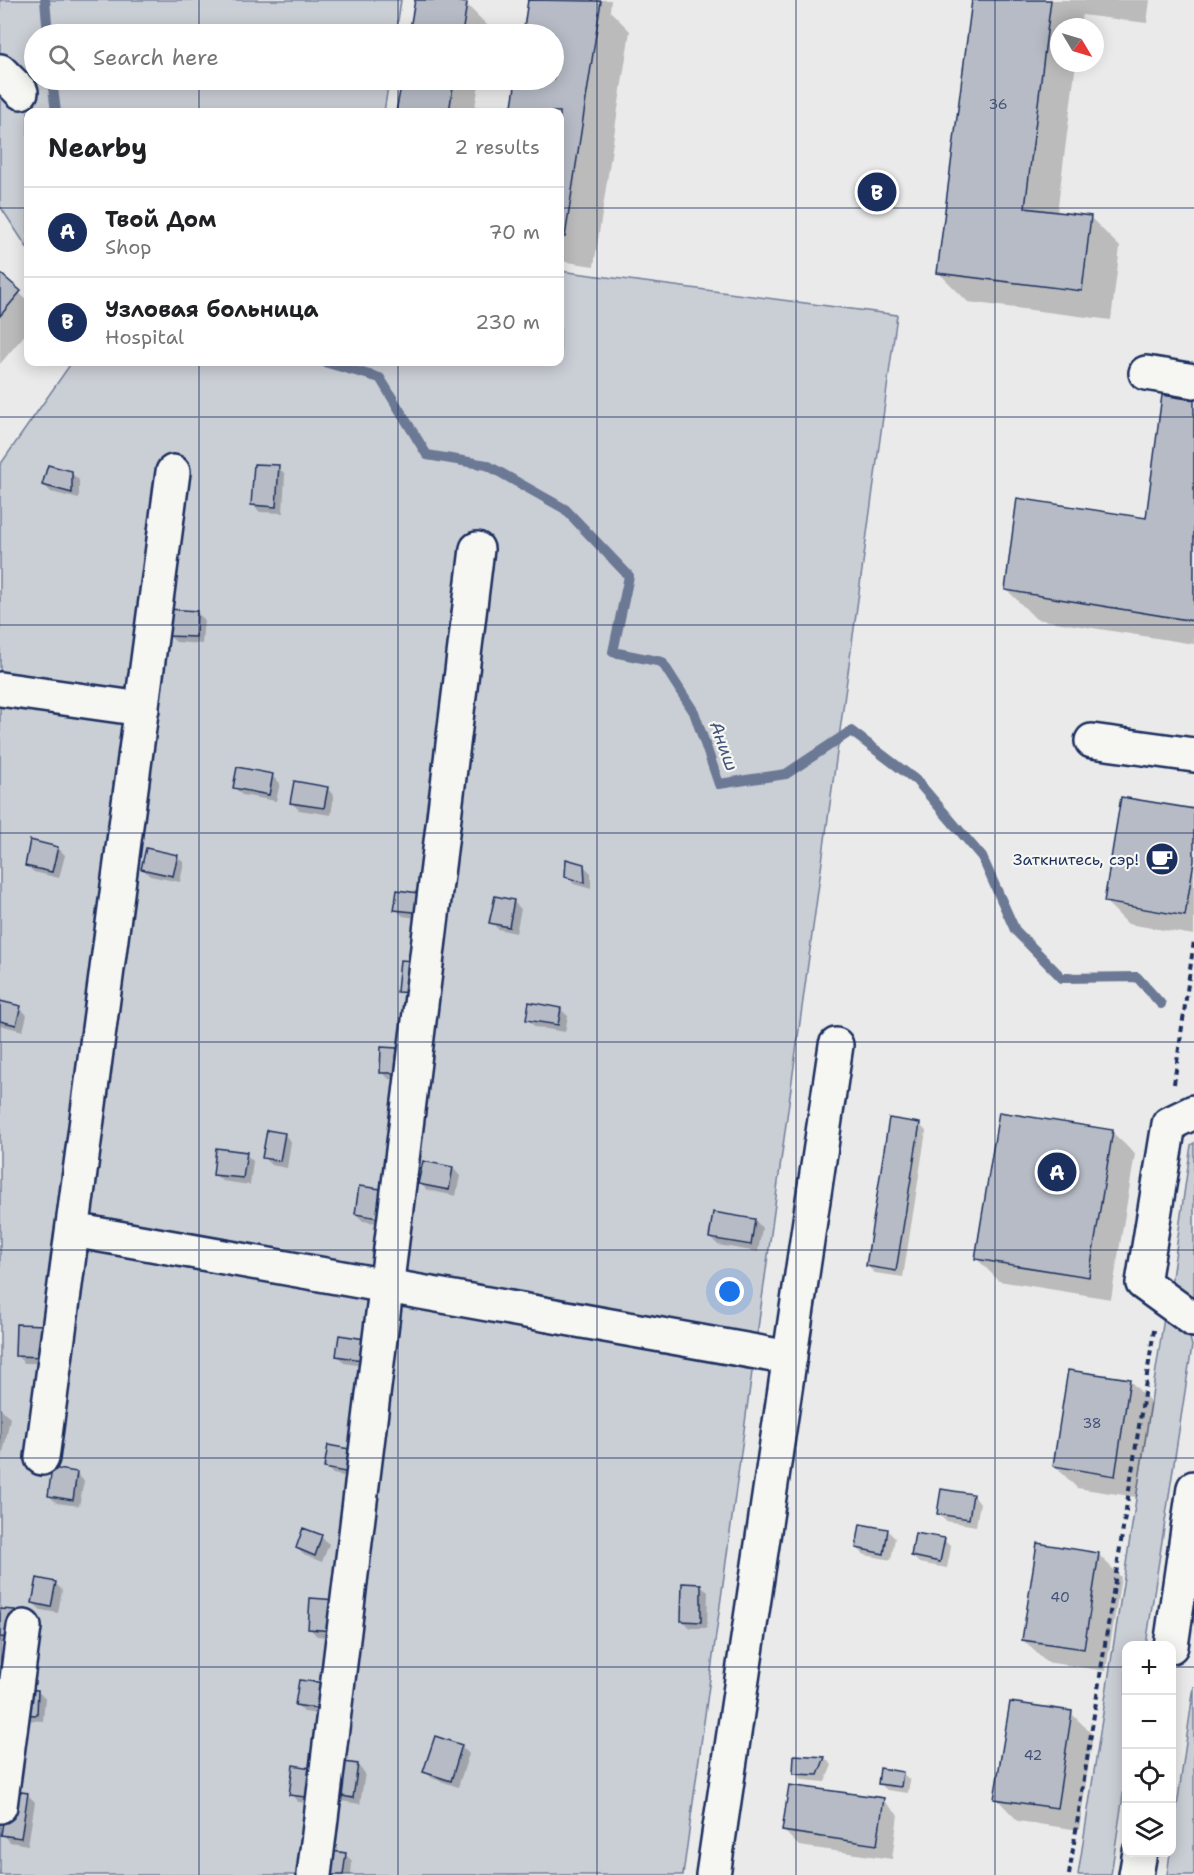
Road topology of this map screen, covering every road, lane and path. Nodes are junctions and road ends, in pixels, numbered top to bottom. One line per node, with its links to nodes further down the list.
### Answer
1 (1146, 373): 2 (street)
2 (1194, 381)
3 (173, 472): 6 (street)
4 (477, 549): 13 (street)
5 (0, 689): 6 (street)
6 (142, 710): 12 (street)
7 (1092, 741): 8 (street)
8 (1194, 755)
9 (1194, 941): 11 (path)
10 (836, 1045): 16 (street)
11 (1181, 1118): 14 (street)
12 (74, 1230): 13 (street); 17 (street)
13 (386, 1286): 16 (street); 23 (street)
14 (1160, 1295): 15 (street); 25 (path)
15 (1194, 1320)
16 (790, 1358): 24 (street)
17 (42, 1458)
18 (1194, 1488): 20 (street)
19 (24, 1627): 21 (street)
20 (1172, 1641)
21 (0, 1806)
22 (1139, 1857): 26 (street)
23 (314, 1875)
24 (713, 1875)
25 (1069, 1875)
26 (1136, 1875)

